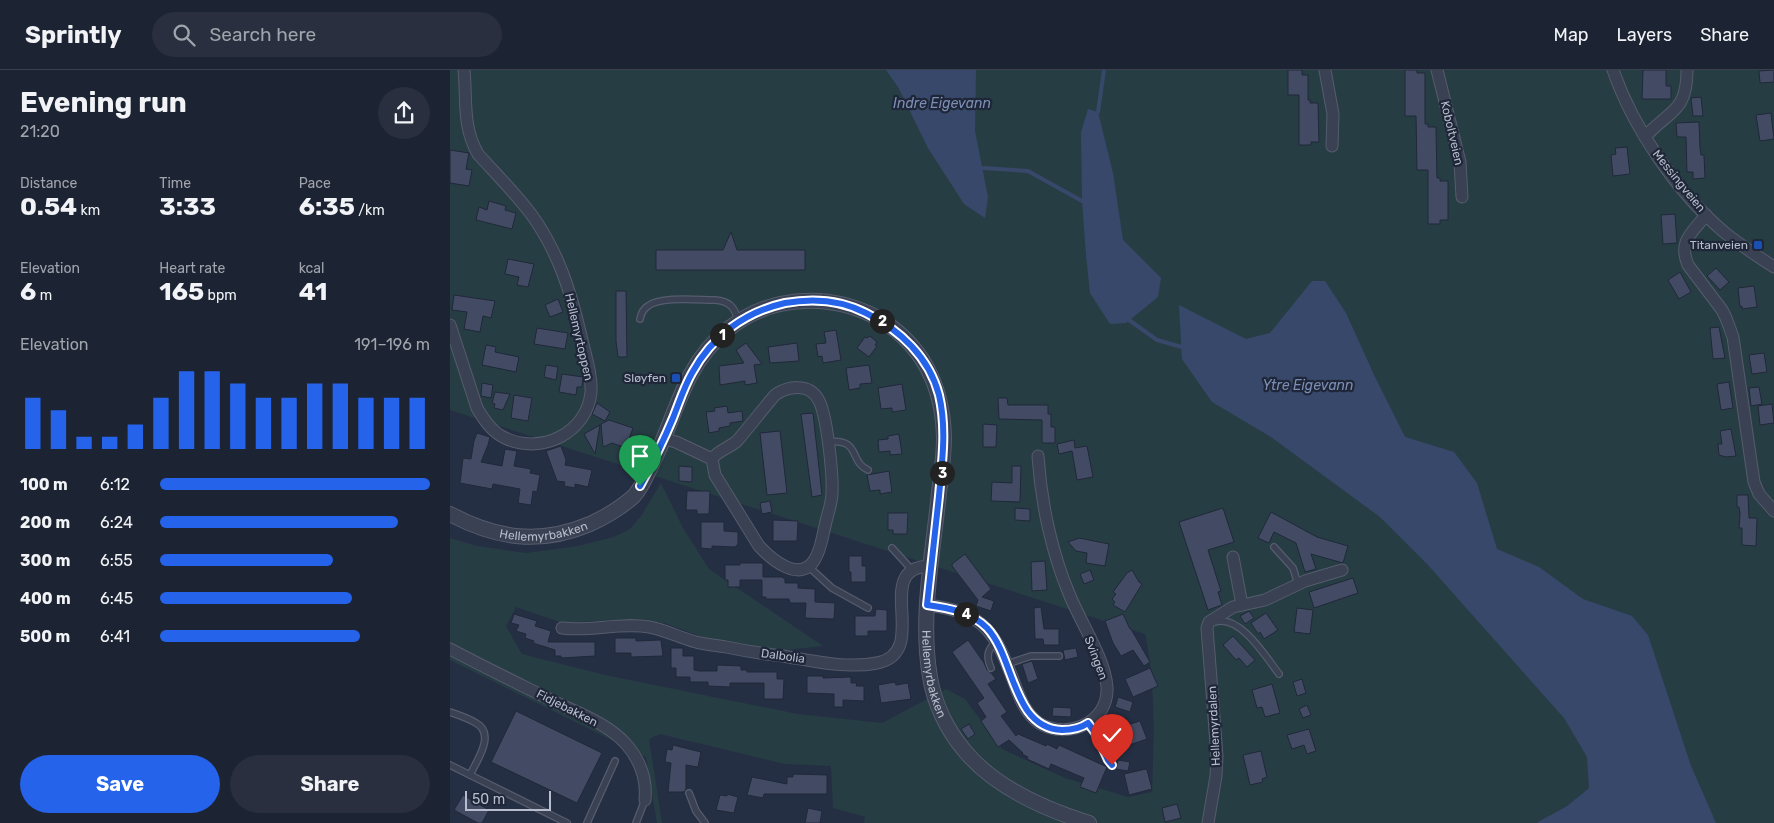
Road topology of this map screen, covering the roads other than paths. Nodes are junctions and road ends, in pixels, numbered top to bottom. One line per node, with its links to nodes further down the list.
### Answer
1 (464, 70): 13 (street, Hellemyrtoppen)
2 (1325, 70): 7 (street)
3 (1437, 70): 8 (street, Koboltveien)
4 (1613, 70): 6 (street, Messingveien)
5 (1687, 70): 6 (street)
6 (1646, 137): 9 (street, Messingveien)
7 (1332, 146)
8 (1462, 197)
9 (1706, 215): 10 (street, Messingveien); 19 (street)
10 (1774, 268)
11 (640, 319): 12 (lane)
12 (738, 321): 14 (street, Hellemyrbakken); 25 (street, Hellemyrbakken)
13 (450, 325)
14 (664, 439): 17 (street); 20 (street, Hellemyrbakken)
15 (828, 442): 17 (street); 18 (lane); 24 (street)
16 (1038, 456): 41 (street, Svingen)
17 (712, 460): 24 (street)
18 (868, 470)
19 (1774, 511)
20 (450, 514)
21 (1274, 547): 28 (lane)
22 (892, 548): 26 (lane)
23 (1233, 557): 30 (street)
24 (809, 566): 31 (lane)
25 (931, 566): 26 (street); 29 (street, Hellemyrbakken)
26 (912, 570): 32 (street, Dalbolia)
27 (1342, 570): 28 (street)
28 (1298, 584): 30 (street)
29 (927, 605): 34 (street); 52 (street, Hellemyrbakken)
30 (1242, 605): 33 (street)
31 (868, 608)
32 (562, 628)
33 (1207, 628): 39 (lane); 53 (street, Hellemyrdalen)
34 (996, 641): 37 (street); 38 (lane)
35 (450, 649): 47 (street, Fidjebakken)
36 (1059, 656): 37 (lane)
37 (1007, 664): 41 (street)
38 (991, 668)
39 (1279, 674)
40 (450, 712): 45 (lane)
41 (1088, 723): 44 (lane)
42 (615, 761): 49 (lane)
43 (450, 765): 45 (lane)
44 (1112, 765)
45 (470, 775): 48 (lane)
46 (689, 793): 51 (lane)
47 (645, 800): 50 (lane)
48 (567, 823)
49 (588, 823)
50 (636, 823)
51 (705, 823)
52 (1088, 823)
53 (1208, 823)

